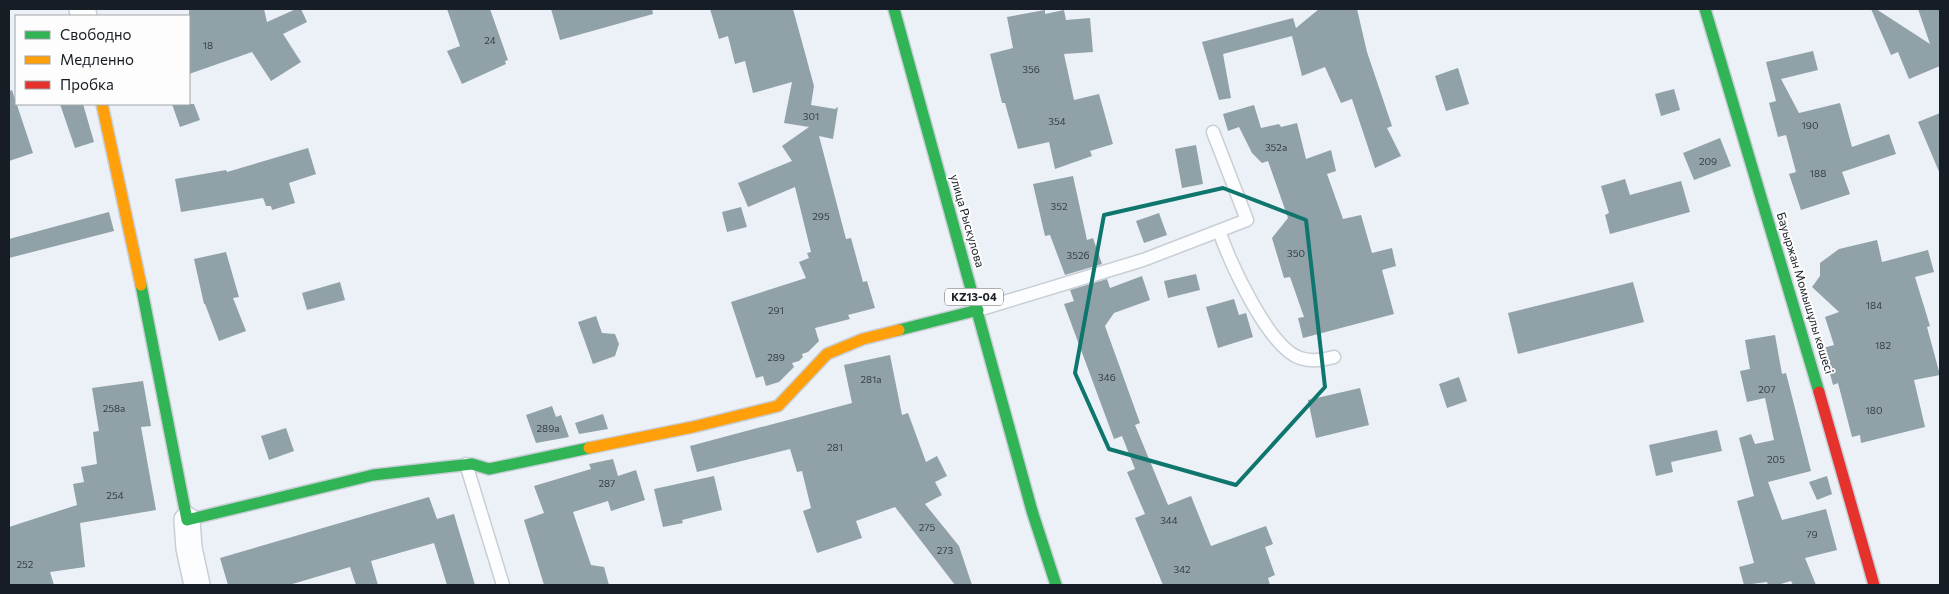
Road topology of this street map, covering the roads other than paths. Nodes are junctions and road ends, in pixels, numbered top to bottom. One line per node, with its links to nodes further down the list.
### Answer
1 (894, 9): 6 (street, улица Рыскулова / KZ13-04)
2 (1705, 9): 13 (street, Бауыржан Момышұлы көшесі)
3 (102, 105): 9 (street)
4 (1213, 132): 5 (lane)
5 (1219, 231): 6 (lane); 7 (lane)
6 (978, 310): 8 (street); 12 (street, улица Рыскулова / KZ13-04)
7 (1334, 357)
8 (466, 464): 9 (street); 11 (lane)
9 (187, 520): 10 (street)
10 (197, 585)
11 (503, 585)
12 (1056, 585)
13 (1874, 585)

